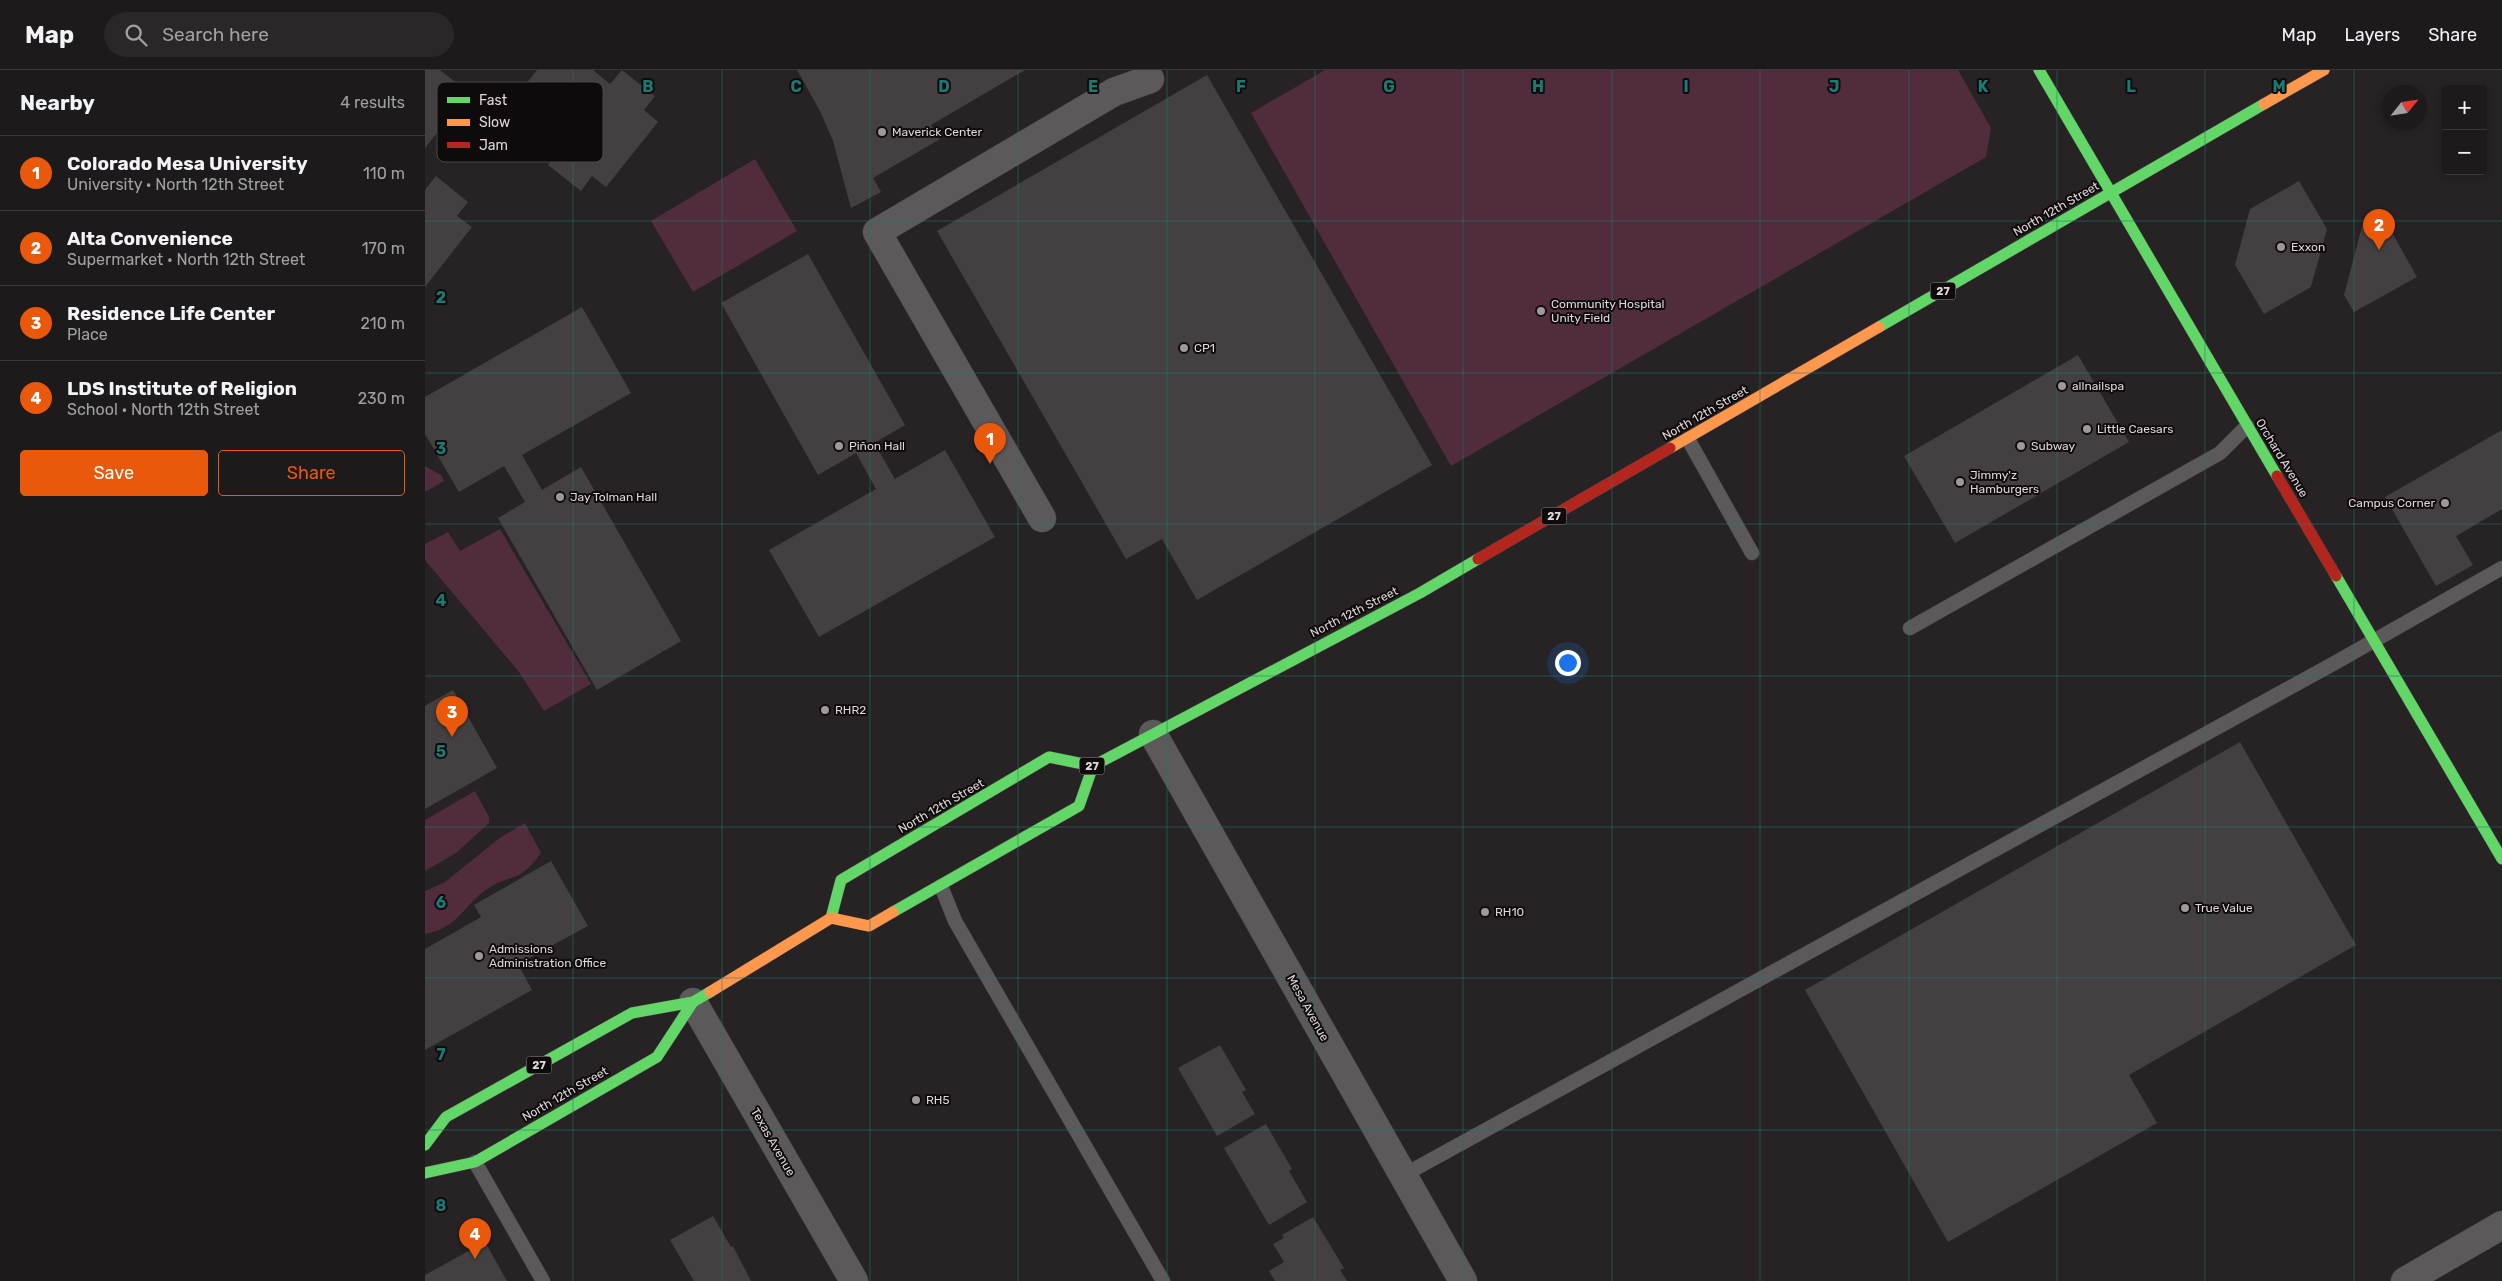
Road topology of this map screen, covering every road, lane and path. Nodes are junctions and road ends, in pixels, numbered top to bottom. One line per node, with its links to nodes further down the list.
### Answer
1 (2039, 70): 4 (main road, Orchard Avenue)
2 (2324, 70): 4 (main road, North 12th Street / 27)
3 (1151, 79): 7 (street)
4 (2110, 193): 5 (main road, Orchard Avenue); 6 (main road, North 12th Street / 27)
5 (2247, 426): 10 (lane); 11 (main road, Orchard Avenue)
6 (1688, 439): 8 (lane); 12 (main road, North 12th Street / 27)
7 (1042, 518)
8 (1752, 553)
9 (2502, 568): 11 (lane)
10 (1910, 628)
11 (2375, 640): 14 (main road, Orchard Avenue); 21 (lane)
12 (1153, 734): 13 (main road, North 12th Street / 27); 21 (street, Mesa Avenue)
13 (1093, 766): 15 (main road, 27); 16 (main road, North 12th Street / 27)
14 (2502, 859)
15 (941, 886): 16 (main road, 27); 26 (lane)
16 (831, 918): 17 (main road, North 12th Street / 27)
17 (693, 1002): 18 (main road, North 12th Street / 27); 19 (main road, North 12th Street / 27); 25 (street, Texas Avenue)
18 (425, 1145)
19 (475, 1162): 20 (main road, North 12th Street / 27); 24 (lane)
20 (425, 1173)
21 (1402, 1176): 27 (street, Mesa Avenue)
22 (2502, 1225): 23 (street)
23 (2416, 1278)
24 (543, 1281)
25 (854, 1281)
26 (1163, 1281)
27 (1463, 1281)

